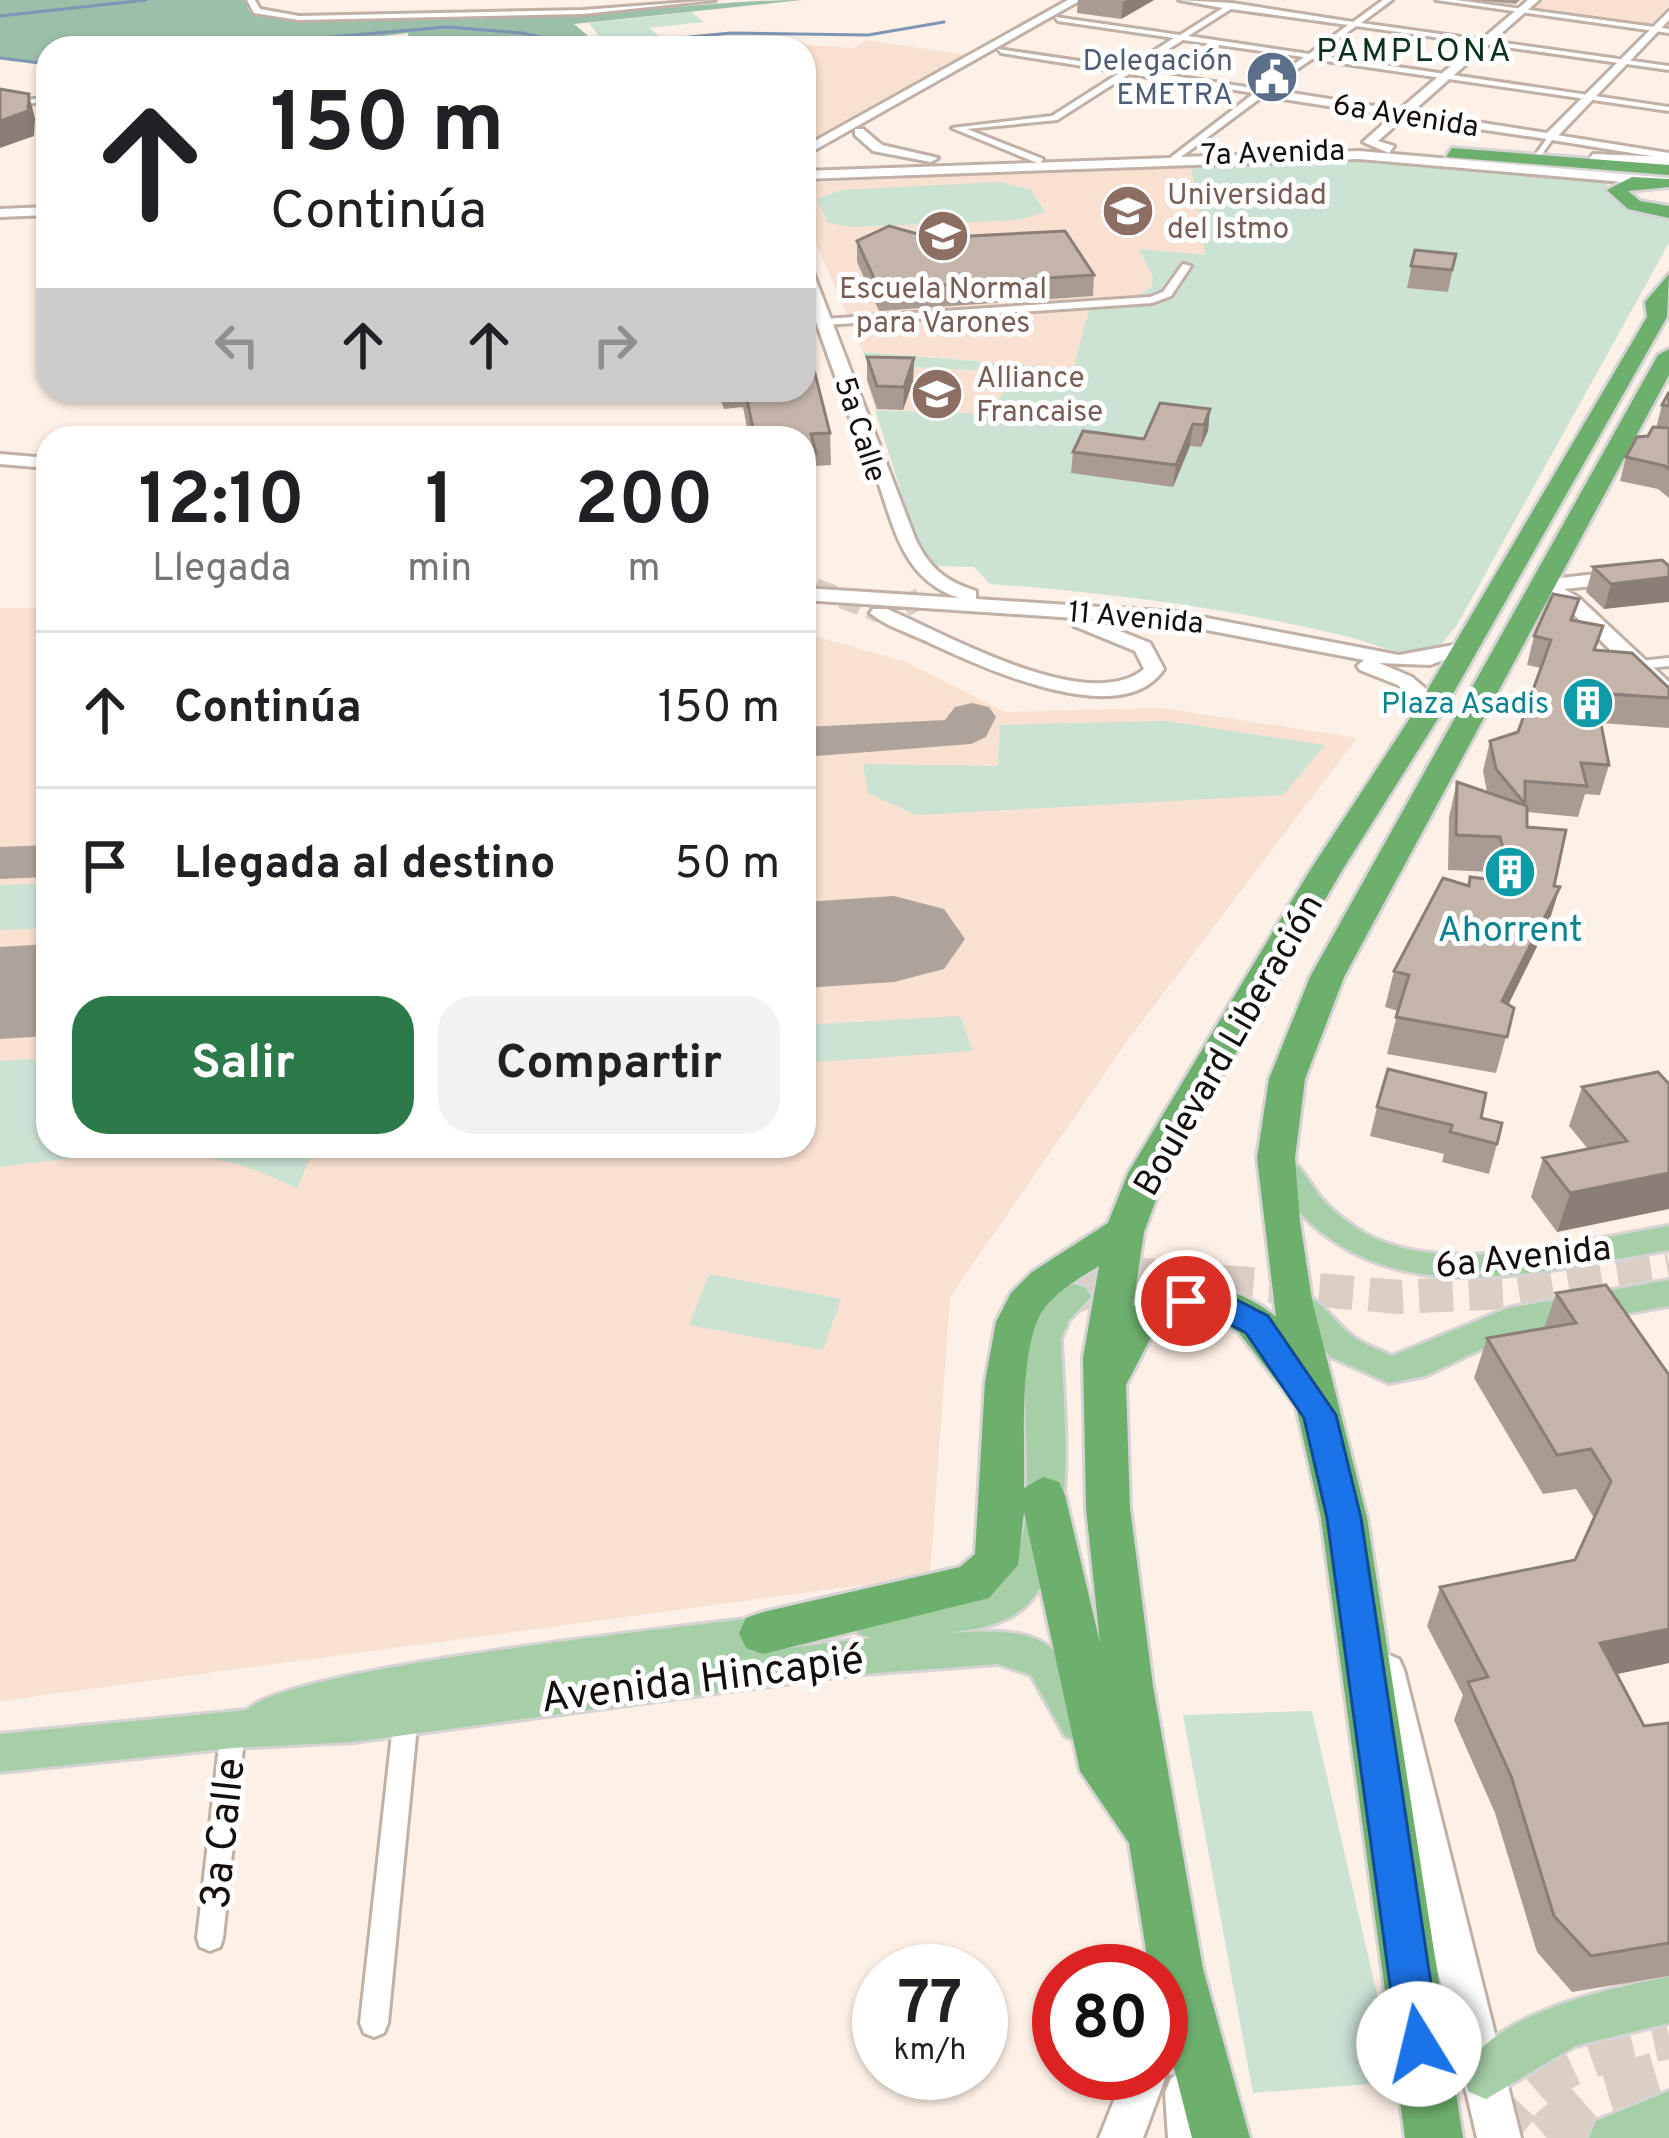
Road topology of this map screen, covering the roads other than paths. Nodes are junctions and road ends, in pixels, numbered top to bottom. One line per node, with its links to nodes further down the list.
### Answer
1 (325, 0): 16 (street)
2 (567, 0): 14 (street)
3 (711, 0): 14 (street)
4 (1076, 0): 36 (main road)
5 (1093, 0): 17 (main road)
6 (1183, 0): 12 (street)
7 (1240, 0): 12 (street)
8 (1388, 0): 18 (street)
9 (1440, 0): 13 (street)
10 (1534, 0): 13 (main road)
11 (250, 2): 16 (street)
12 (1229, 7): 18 (street); 20 (street)
13 (1522, 11): 19 (street); 21 (main road)
14 (566, 13): 16 (street)
15 (1669, 14): 19 (main road)
16 (323, 18)
17 (1058, 20): 20 (street); 22 (main road)
18 (1355, 24): 21 (street); 23 (street)
19 (1662, 30): 24 (main road)
20 (1180, 38): 23 (street); 26 (street)
21 (1486, 42): 24 (street); 27 (main road)
22 (1001, 51): 26 (street, 6a Avenida); 34 (main road)
23 (1313, 57): 27 (street); 28 (street)
24 (1623, 62): 25 (street); 29 (main road)
25 (1669, 68)
26 (1130, 71): 28 (street, 6a Avenida); 42 (street)
27 (1447, 76): 29 (street); 33 (main road)
28 (1261, 92): 33 (main road, 6a Avenida); 40 (main road)
29 (1589, 97): 32 (street); 35 (main road)
30 (36, 101): 31 (street)
31 (0, 106)
32 (1669, 109)
33 (1403, 115): 35 (main road, 6a Avenida); 37 (main road)
34 (859, 132): 41 (main road); 43 (main road)
35 (1550, 137): 38 (street); 46 (street, 6a Avenida)
36 (816, 145)
37 (1389, 149): 39 (main road, 7a Avenida); 40 (main road, 7a Avenida)
38 (1539, 152)
39 (1452, 153): 46 (highway)
40 (1175, 156): 42 (main road, 7a Avenida)
41 (937, 159): 43 (main road, 7a Avenida); 44 (main road, 7a Avenida)
42 (1040, 161): 44 (main road, 7a Avenida)
43 (886, 165): 44 (main road, 7a Avenida); 47 (main road, 7a Avenida); 48 (main road, 7a Avenida)
44 (960, 165): 45 (main road, 7a Avenida)
45 (1509, 166): 46 (highway)
46 (1668, 167): 50 (highway)
47 (816, 168)
48 (816, 171)
49 (36, 212): 51 (main road)
50 (1669, 212)
51 (0, 213)
52 (1186, 266): 56 (street)
53 (1669, 280): 55 (highway, Boulevard Liberación)
54 (816, 298): 56 (main road, 5a Calle)
55 (1663, 313): 73 (highway, Boulevard Liberación)
56 (825, 322): 58 (main road, 5a Calle)
57 (1669, 355): 64 (highway, Boulevard Liberación)
58 (873, 453): 67 (main road, 5a Calle); 70 (main road)
59 (0, 459): 60 (main road)
60 (36, 462)
61 (0, 478): 62 (main road)
62 (36, 480)
63 (1669, 572): 64 (main road)
64 (1542, 586): 75 (main road); 78 (highway, Boulevard Liberación)
65 (816, 593): 70 (main road, 11 Avenida)
66 (816, 593): 71 (main road, 11 Avenida)
67 (907, 594)
68 (880, 613): 72 (main road)
69 (922, 616): 72 (main road)
70 (1175, 618): 73 (main road, 11 Avenida)
71 (1081, 622): 72 (main road); 77 (main road, 11 Avenida)
72 (955, 644)
73 (1463, 646): 77 (highway, Boulevard Liberación)
74 (1669, 662): 75 (street)
75 (1639, 665): 76 (main road)
76 (1669, 694)
77 (1432, 706): 79 (highway, Boulevard Liberación)
78 (1276, 1158): 80 (main road, 6a Avenida); 83 (highway, Boulevard Liberación)
79 (1124, 1232): 85 (highway, Boulevard Liberación); 88 (highway)
80 (1669, 1238)
81 (1669, 1292): 83 (main road, 6a Avenida)
82 (1074, 1297): 86 (main road, Avenida Hincapié)
83 (1292, 1300): 84 (highway, Boulevard Liberación)
84 (1320, 1415): 85 (highway); 87 (highway, Boulevard Liberación)
85 (1104, 1434): 93 (highway, Boulevard Liberación)
86 (1042, 1495): 88 (main road, Avenida Hincapié); 92 (highway)
87 (1344, 1518): 99 (main road, Boulevard Liberación); 106 (highway, Boulevard Liberación)
88 (763, 1634): 90 (main road, Avenida Hincapié)
89 (406, 1716): 90 (main road, Avenida Hincapié); 92 (main road, Avenida Hincapié); 97 (street)
90 (233, 1729): 91 (main road, Avenida Hincapié); 94 (street, 3a Calle)
91 (0, 1754)
92 (1105, 1771): 93 (highway)
93 (1152, 1832): 95 (highway, Boulevard Liberación)
94 (210, 1938)
95 (1163, 1944)
96 (1669, 2000): 99 (main road)
97 (374, 2023)
98 (1188, 2049): 105 (highway, Boulevard Liberación)
99 (1486, 2075): 107 (main road, Boulevard Liberación)
100 (1136, 2100): 103 (main road)
101 (1184, 2100): 104 (main road, Boulevard Liberación)
102 (1669, 2115): 108 (main road)
103 (1121, 2138)
104 (1190, 2138)
105 (1221, 2138)
106 (1433, 2138)
107 (1498, 2138)
108 (1613, 2138)

